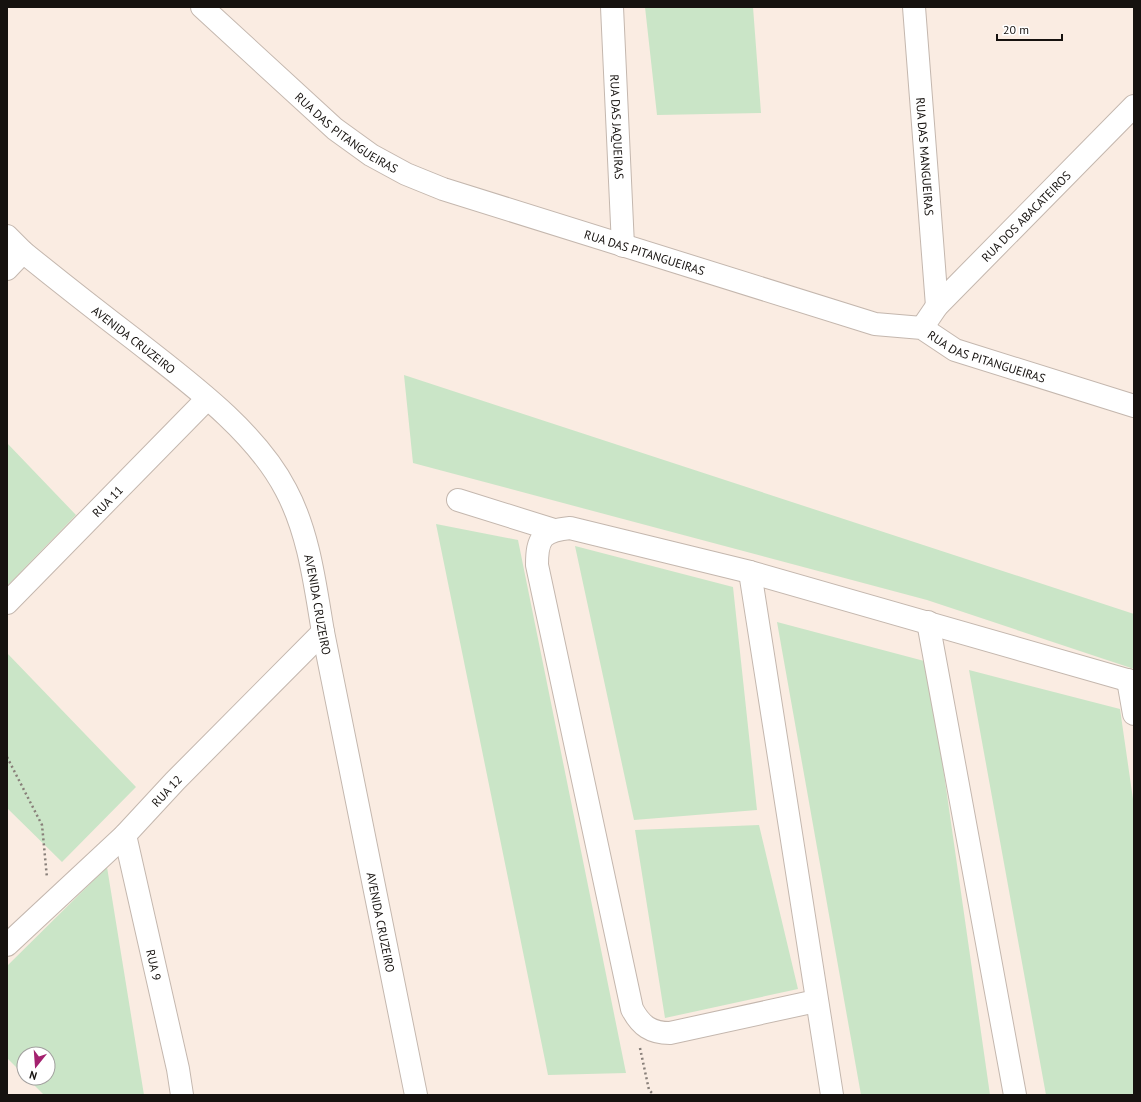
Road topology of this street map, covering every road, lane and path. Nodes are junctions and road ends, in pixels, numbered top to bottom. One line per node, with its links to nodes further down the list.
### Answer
1 (202, 7): 6 (street, RUA DAS PITANGUEIRAS)
2 (612, 7): 6 (street, RUA DAS JAQUEIRAS)
3 (914, 7): 9 (street, RUA DAS MANGUEIRAS)
4 (1134, 106): 9 (street, RUA DOS ABACATEIROS)
5 (7, 236): 7 (street, AVENIDA CRUZEIRO)
6 (623, 246): 10 (street, RUA DAS PITANGUEIRAS)
7 (23, 252): 8 (street); 11 (street, AVENIDA CRUZEIRO)
8 (7, 268)
9 (937, 306): 10 (street, RUA DOS ABACATEIROS)
10 (922, 328): 12 (street, RUA DAS PITANGUEIRAS)
11 (207, 398): 16 (street, RUA 11); 18 (street, AVENIDA CRUZEIRO)
12 (1134, 406)
13 (458, 500): 14 (street)
14 (554, 530): 15 (street); 25 (street)
15 (750, 572): 17 (street); 25 (street)
16 (7, 603)
17 (928, 622): 19 (street); 31 (street)
18 (322, 632): 22 (street, RUA 12); 28 (street, AVENIDA CRUZEIRO)
19 (1131, 681): 20 (street)
20 (1134, 714)
21 (7, 757): 23 (path)
22 (125, 835): 23 (street, RUA 12); 27 (street, RUA 9)
23 (49, 906): 24 (street, RUA 12)
24 (7, 945)
25 (816, 1001): 30 (street)
26 (640, 1046): 29 (path)
27 (182, 1095)
28 (416, 1095)
29 (654, 1095)
30 (832, 1095)
31 (1015, 1095)

